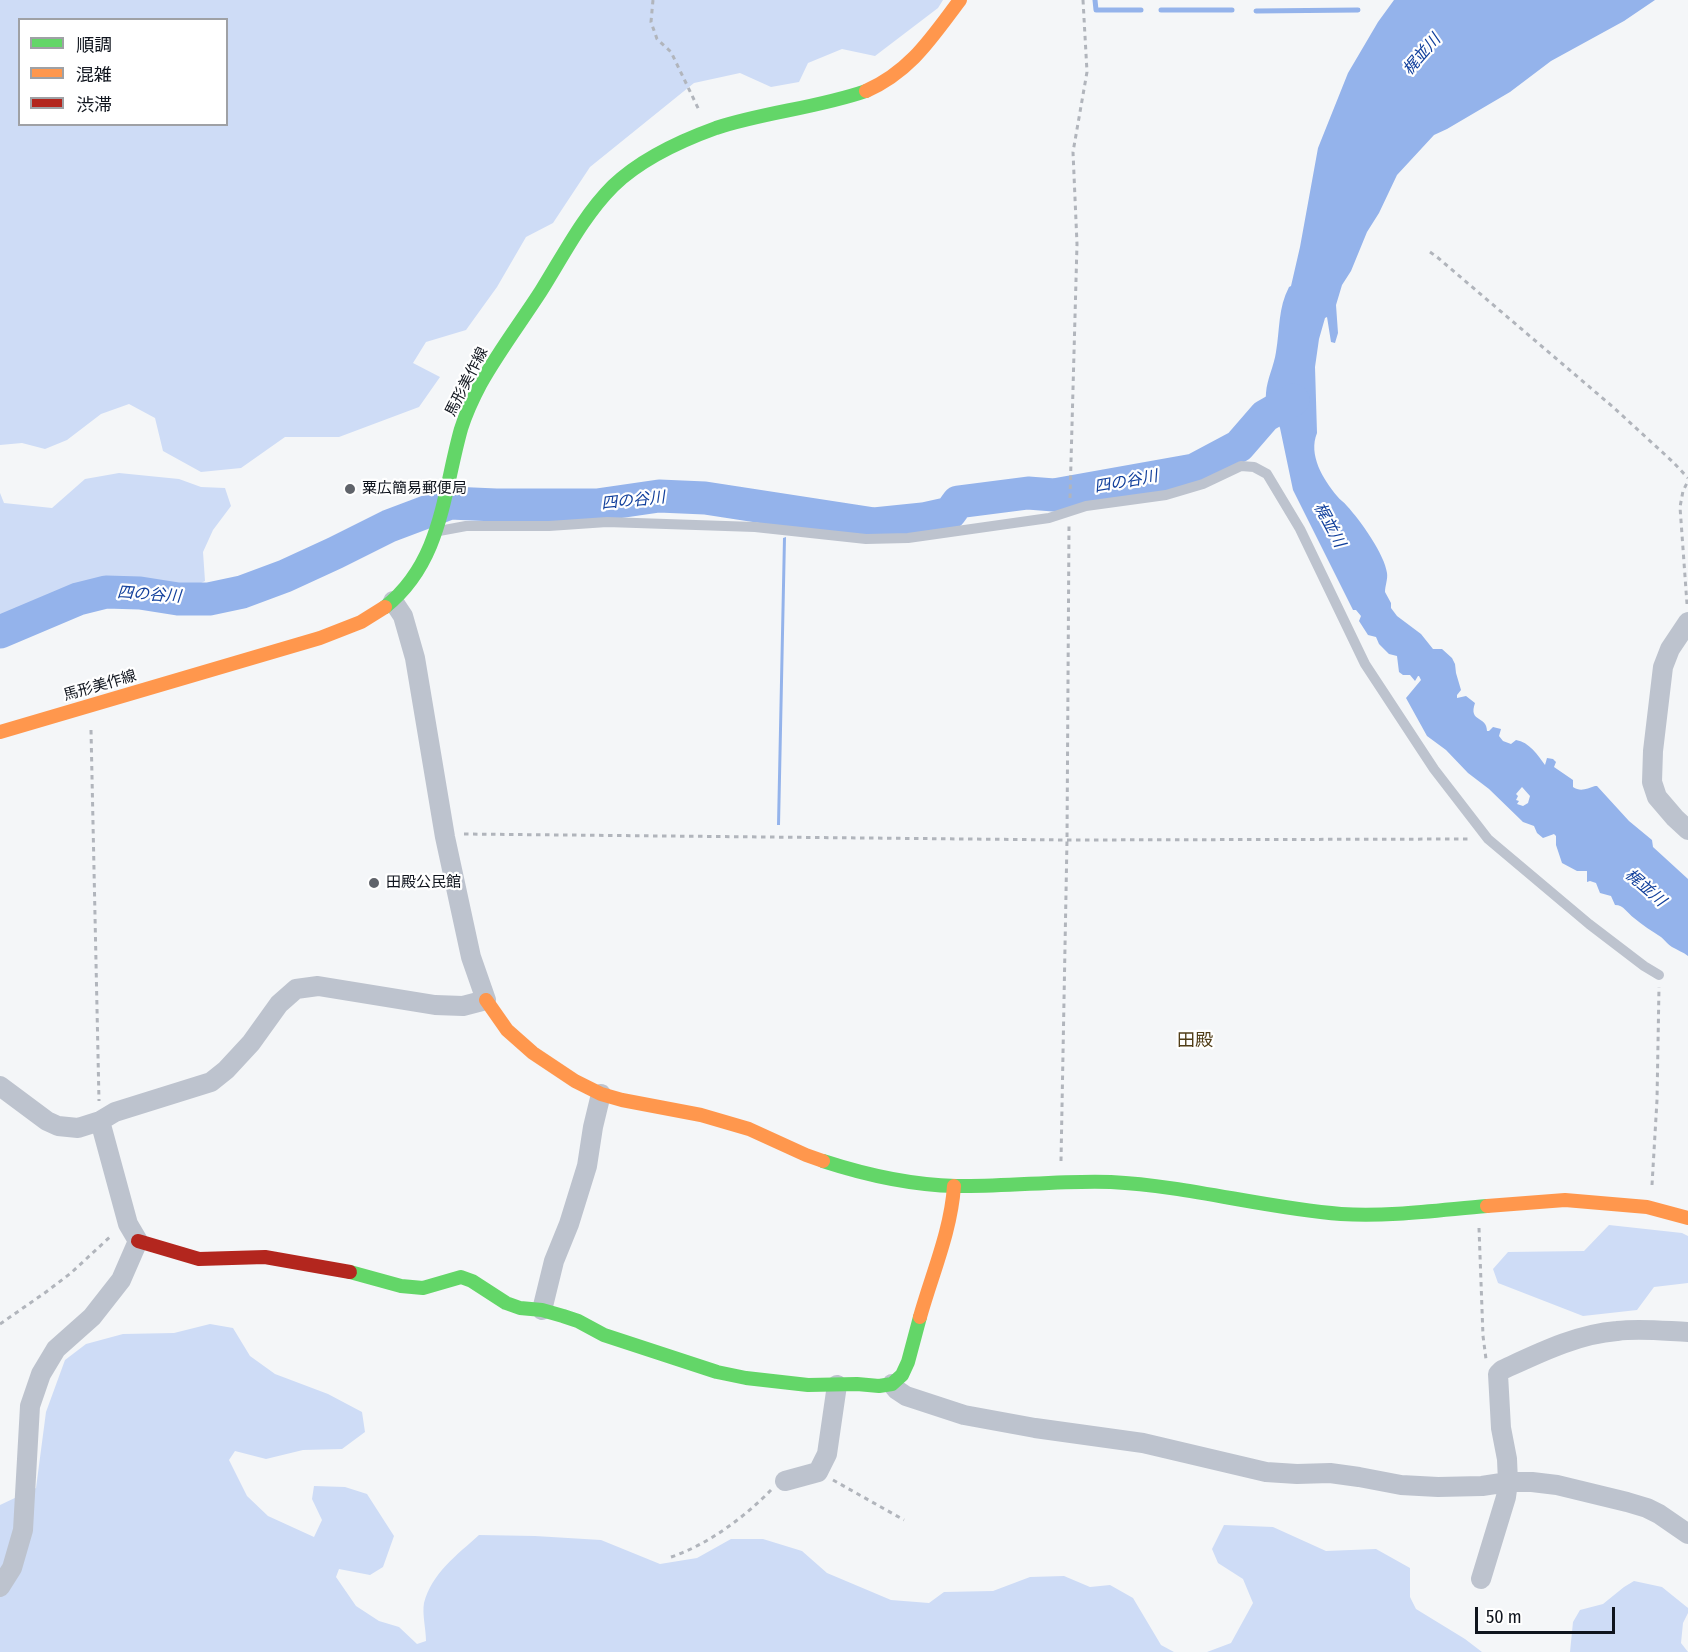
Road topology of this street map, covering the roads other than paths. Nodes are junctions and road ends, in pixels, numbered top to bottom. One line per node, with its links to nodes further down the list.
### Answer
1 (960, 0): 2 (street, 馬形美作線)
2 (438, 527): 3 (street, 馬形美作線); 7 (lane)
3 (393, 601): 5 (street, 馬形美作線); 8 (street)
4 (1688, 617): 6 (street)
5 (0, 732)
6 (1688, 830)
7 (1659, 975)
8 (486, 1000): 10 (street); 11 (street)
9 (0, 1086): 11 (street)
10 (601, 1094): 12 (street); 15 (street)
11 (100, 1121): 14 (street)
12 (954, 1186): 13 (street); 17 (street)
13 (1688, 1218)
14 (138, 1241): 15 (street); 23 (street)
15 (542, 1310): 18 (street)
16 (1688, 1332): 20 (street)
17 (892, 1384): 18 (street); 20 (street)
18 (837, 1385): 19 (street)
19 (785, 1481)
20 (1508, 1482): 21 (street); 22 (street)
21 (1688, 1534)
22 (1481, 1579)
23 (0, 1587)

